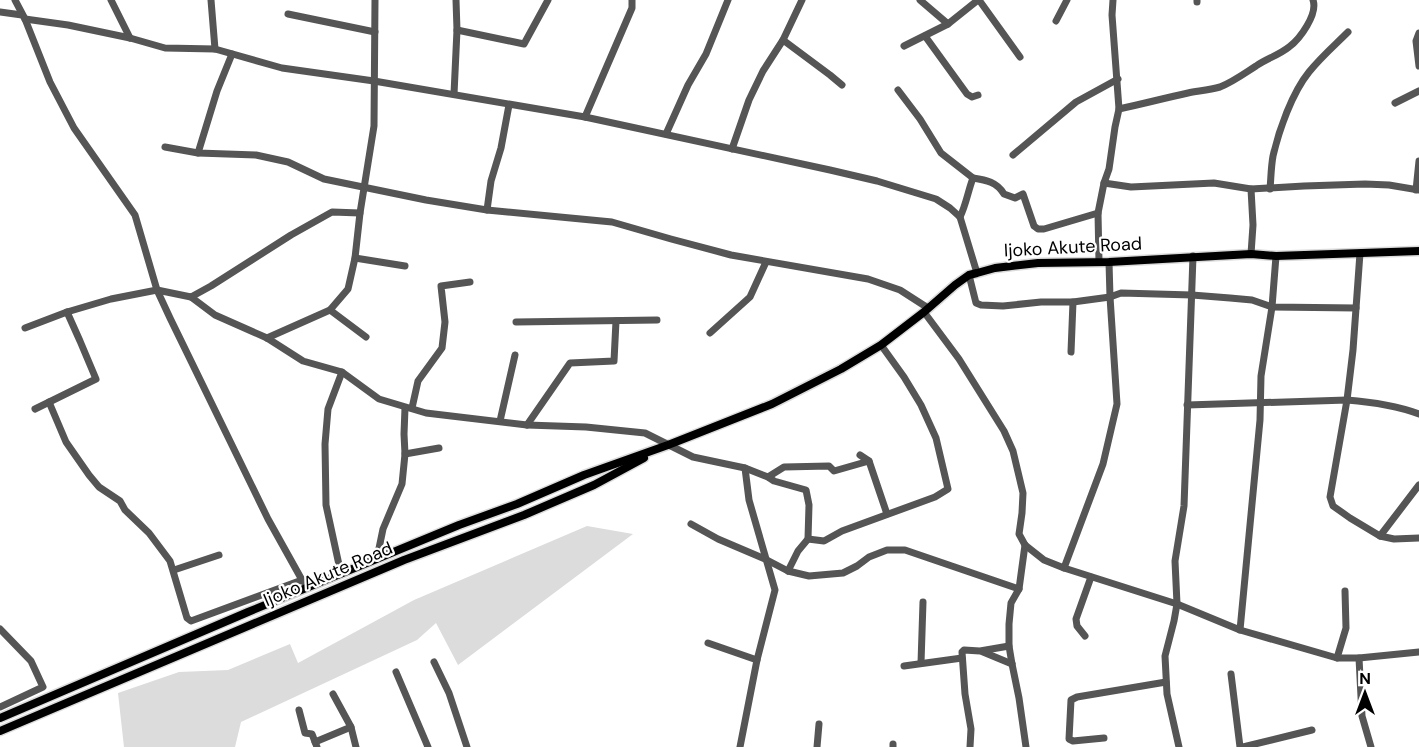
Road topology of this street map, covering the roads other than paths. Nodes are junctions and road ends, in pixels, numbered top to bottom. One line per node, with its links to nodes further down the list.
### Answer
1 (15, 0): 19 (street)
2 (111, 0): 27 (street)
3 (211, 0): 30 (street)
4 (375, 0): 23 (street)
5 (456, 0): 22 (street)
6 (548, 0): 22 (street)
7 (632, 0): 16 (street)
8 (639, 0): 16 (street)
9 (728, 0): 45 (street)
10 (802, 0): 28 (street)
11 (920, 0): 21 (street)
12 (978, 0): 21 (street); 32 (street)
13 (1067, 0): 20 (street)
14 (1113, 0): 34 (street)
15 (1313, 0): 43 (street)
16 (632, 8): 44 (street)
17 (0, 12): 19 (street)
18 (288, 14): 23 (street)
19 (23, 17): 27 (street); 73 (street)
20 (1056, 21)
21 (948, 24): 26 (street)
22 (457, 30): 39 (street)
23 (375, 32): 35 (street)
24 (1348, 32): 55 (street)
25 (1419, 33): 33 (street)
26 (926, 36): 29 (street); 40 (street)
27 (130, 38): 30 (street)
28 (783, 40): 36 (street); 47 (street)
29 (904, 46)
30 (215, 49): 31 (street)
31 (232, 54): 35 (street); 48 (street)
32 (1020, 57)
33 (1419, 66)
34 (1118, 79): 43 (street); 49 (street)
35 (374, 81): 39 (street); 53 (street)
36 (842, 85)
37 (898, 90): 51 (street)
38 (1419, 91): 41 (street)
39 (454, 94): 42 (street)
40 (978, 95)
41 (1395, 103)
42 (509, 105): 44 (street); 57 (street)
43 (1119, 109): 52 (street)
44 (585, 117): 45 (street)
45 (666, 134): 47 (street)
46 (165, 147): 48 (street)
47 (732, 149): 60 (street)
48 (198, 153): 53 (street)
49 (1012, 155)
50 (1419, 161): 56 (street)
51 (973, 178): 59 (street); 60 (street)
52 (1104, 183): 54 (street); 59 (street)
53 (365, 187): 57 (street); 58 (street)
54 (1251, 189): 55 (street); 63 (street)
55 (1270, 189): 56 (street)
56 (1417, 190)
57 (487, 210): 67 (street)
58 (360, 213): 66 (street); 75 (street)
59 (1098, 213): 68 (street)
60 (960, 217): 71 (street)
61 (1419, 251): 62 (main road, Ijoko Akute Road)
62 (1360, 253): 65 (main road, Ijoko Akute Road); 79 (street)
63 (1251, 254): 64 (main road, Ijoko Akute Road); 65 (main road, Ijoko Akute Road)
64 (1193, 256): 69 (main road, Ijoko Akute Road); 74 (street)
65 (1276, 256): 78 (street)
66 (355, 258): 70 (street); 80 (street)
67 (766, 262): 81 (street); 87 (street)
68 (1099, 262): 69 (main road, Ijoko Akute Road); 71 (main road, Ijoko Akute Road)
69 (1109, 262): 76 (street)
70 (405, 266)
71 (973, 274): 77 (street); 81 (main road, Ijoko Akute Road)
72 (470, 282): 98 (street)
73 (157, 290): 75 (street); 82 (street); 125 (street)
74 (1192, 295): 76 (street); 78 (street); 97 (street)
75 (190, 297): 89 (street)
76 (1110, 297): 77 (street); 120 (street)
77 (1073, 302): 91 (street)
78 (1272, 307): 79 (street); 96 (street)
79 (1356, 308): 94 (street)
80 (330, 310): 88 (street); 89 (street)
81 (926, 310): 90 (main road, Ijoko Akute Road); 116 (street)
82 (67, 312): 86 (street); 95 (street)
83 (657, 320): 84 (street)
84 (616, 321): 85 (street); 102 (street)
85 (516, 322)
86 (25, 328)
87 (710, 333)
88 (366, 337)
89 (267, 338): 93 (street)
90 (881, 345): 103 (main road, Ijoko Akute Road); 111 (street)
91 (1071, 352)
92 (515, 355): 101 (street)
93 (342, 372): 98 (street); 123 (street)
94 (1347, 400): 96 (street); 100 (street); 113 (street)
95 (49, 402): 99 (street); 121 (street)
96 (1260, 403): 97 (street); 132 (street)
97 (1187, 405): 130 (street)
98 (409, 408): 101 (street); 105 (street)
99 (35, 409)
100 (1419, 414)
101 (500, 421): 102 (street)
102 (527, 425): 103 (street)
103 (668, 445): 108 (street); 118 (main road, Ijoko Akute Road); 156 (main road, Ijoko Akute Road)
104 (439, 448): 105 (street)
105 (405, 454): 118 (street)
106 (860, 455): 107 (street)
107 (869, 461): 109 (street); 111 (street)
108 (745, 468): 109 (street); 119 (street)
109 (768, 477): 115 (street)
110 (1419, 485): 113 (street)
111 (887, 514): 115 (street)
112 (691, 524): 119 (street)
113 (1380, 536): 114 (street)
114 (1419, 538)
115 (808, 539): 122 (street)
116 (1025, 545): 120 (street); 127 (street)
117 (219, 555): 121 (street)
118 (377, 558): 123 (main road, Ijoko Akute Road)
119 (765, 559): 122 (street); 141 (street)
120 (1064, 568): 124 (street)
121 (174, 570): 125 (street)
122 (788, 571): 127 (street)
123 (341, 574): 126 (main road, Ijoko Akute Road)
124 (1091, 577): 130 (street); 133 (street)
125 (302, 580): 126 (street)
126 (309, 588): 152 (main road, Ijoko Akute Road)
127 (1019, 589): 135 (street)
128 (1345, 591): 139 (street)
129 (923, 602): 143 (street)
130 (1177, 604): 132 (street); 148 (street)
131 (0, 629): 150 (street)
132 (1240, 630): 139 (street)
133 (1085, 636)
134 (708, 643): 141 (street)
135 (1009, 646): 136 (street); 144 (street)
136 (980, 651): 138 (street); 144 (street)
137 (1419, 652): 140 (street)
138 (962, 658): 143 (street); 165 (street)
139 (1337, 658): 140 (street)
140 (1359, 658): 169 (street)
141 (757, 660): 163 (street)
142 (434, 662): 162 (street)
143 (921, 663): 145 (street)
144 (1012, 664): 166 (street)
145 (904, 666)
146 (396, 672): 161 (street)
147 (1231, 674): 168 (street)
148 (1166, 682): 157 (street); 167 (street)
149 (333, 694): 154 (street)
150 (0, 707)
151 (298, 710): 158 (street)
152 (0, 718)
153 (819, 724): 164 (street)
154 (351, 727): 158 (street); 160 (street)
155 (1312, 730): 159 (street)
156 (0, 731)
157 (1104, 738)
158 (316, 744)
159 (1272, 744): 168 (street)
160 (356, 747)
161 (428, 747)
162 (467, 747)
163 (740, 747)
164 (817, 747)
165 (970, 747)
166 (1026, 747)
167 (1179, 747)
168 (1242, 747)
169 (1371, 747)

